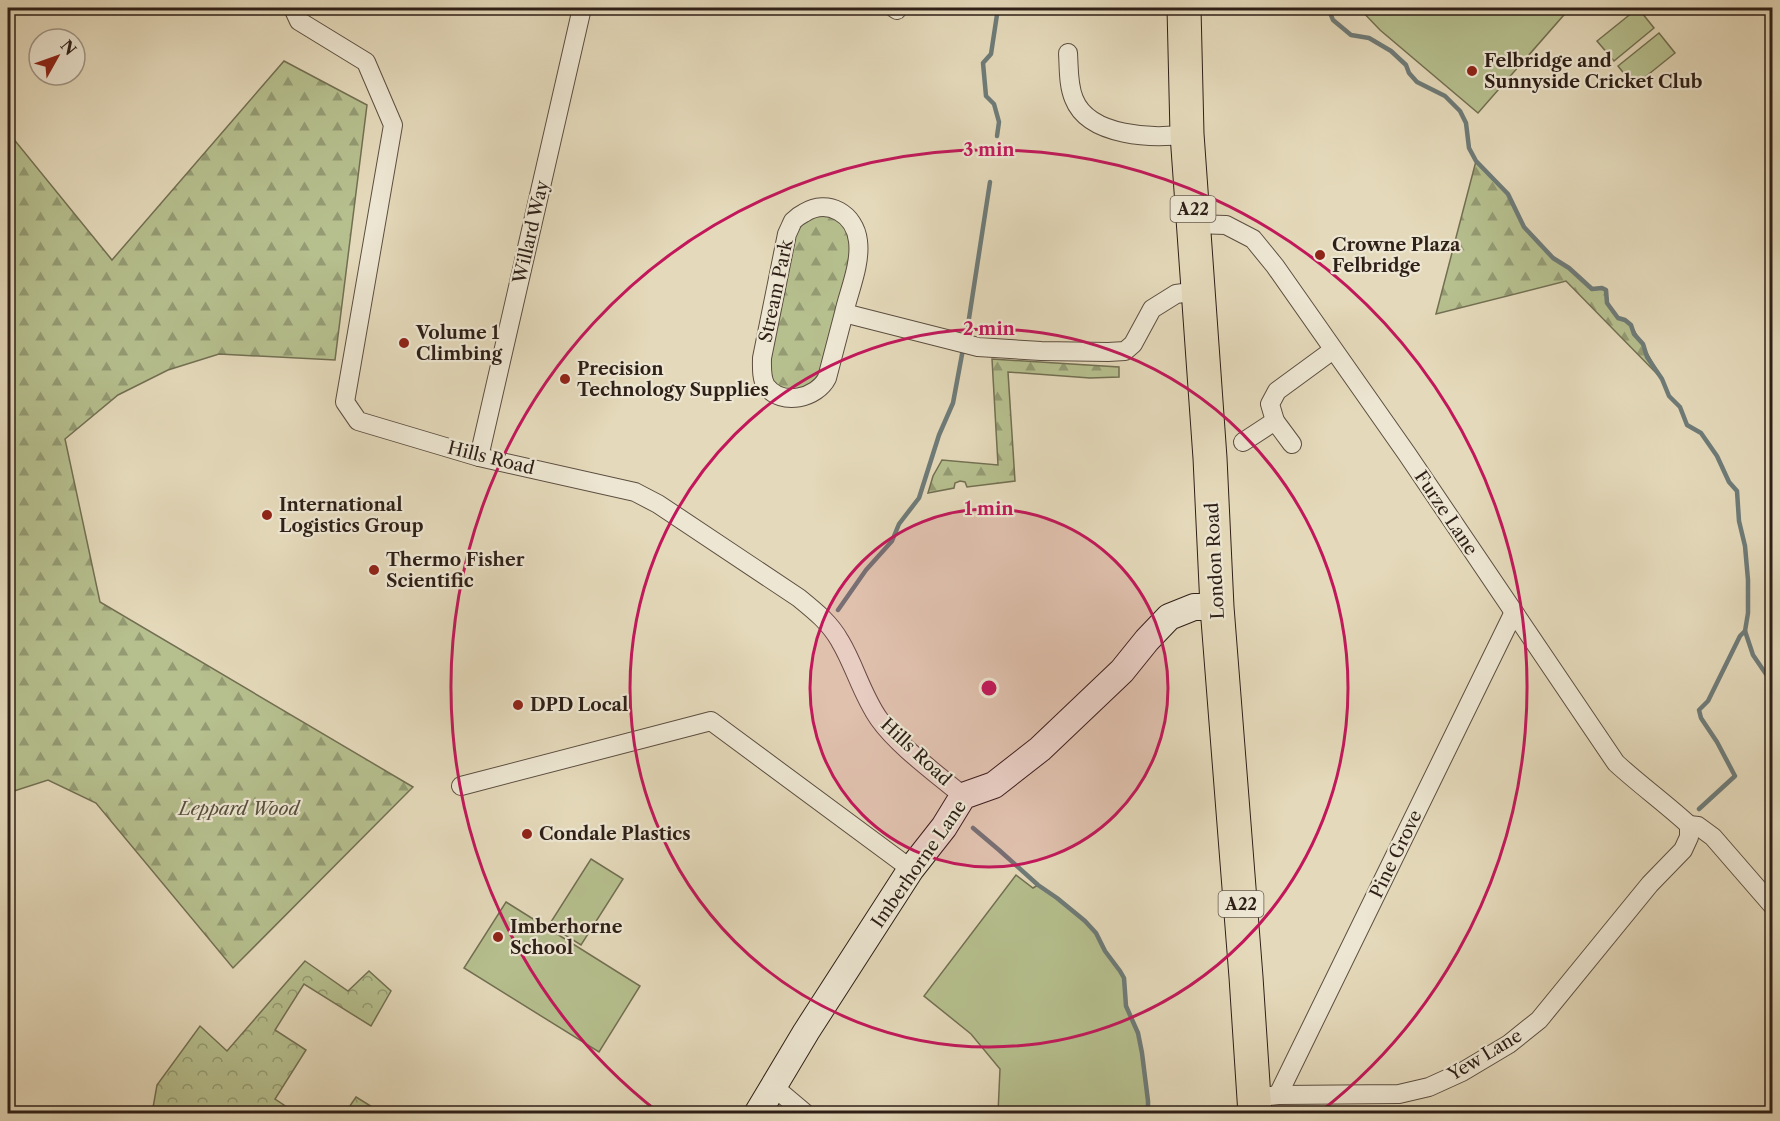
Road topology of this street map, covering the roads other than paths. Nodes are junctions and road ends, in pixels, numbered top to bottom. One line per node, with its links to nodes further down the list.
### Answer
1 (292, 8): 13 (street, Hills Road)
2 (582, 8): 13 (street, Willard Way)
3 (1184, 8): 5 (highway, London Road / A22)
4 (1068, 53): 5 (street)
5 (1187, 134): 6 (highway, London Road / A22)
6 (1193, 224): 7 (highway, London Road / A22); 9 (street, Furze Lane)
7 (1198, 291): 8 (street); 14 (highway, London Road / A22)
8 (844, 314): 8 (street, Stream Park)
9 (1333, 350): 10 (street); 15 (street, Furze Lane)
10 (1275, 421): 11 (street); 12 (street)
11 (1243, 442)
12 (1292, 444)
13 (479, 458): 17 (street, Hills Road)
14 (1217, 607): 17 (street, Imberhorne Lane); 22 (highway, London Road / A22)
15 (1514, 612): 18 (street, Furze Lane); 22 (street, Pine Grove)
16 (461, 786): 19 (street)
17 (963, 796): 19 (street, Imberhorne Lane)
18 (1689, 825): 20 (street, Furze Lane); 22 (street, Yew Lane)
19 (911, 869): 21 (street, Imberhorne Lane)
20 (1773, 905)
21 (774, 1087): 23 (street, Imberhorne Lane); 24 (street)
22 (1262, 1102)
23 (757, 1113)
24 (806, 1113)

